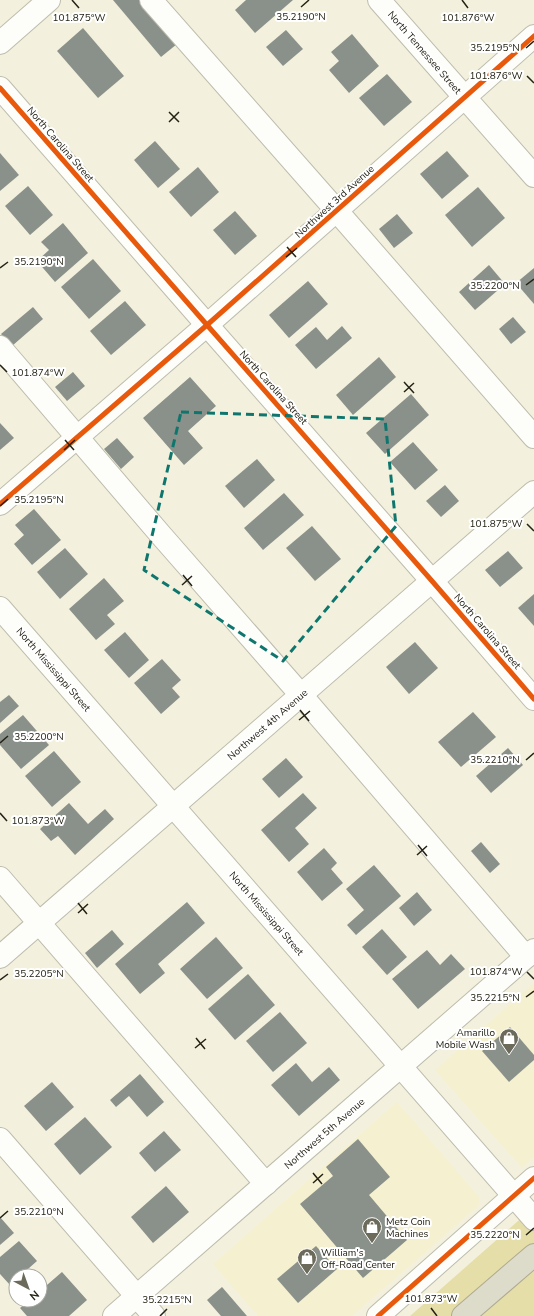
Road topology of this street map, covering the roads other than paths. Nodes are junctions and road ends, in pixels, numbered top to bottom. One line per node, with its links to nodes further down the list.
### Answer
1 (50, 0): 5 (street)
2 (150, 0): 9 (street)
3 (379, 0): 7 (street, North Tennessee Street)
4 (534, 36): 7 (street, Northwest 3rd Avenue)
5 (0, 43)
6 (0, 88): 10 (street, North Carolina Street)
7 (464, 97): 8 (street, North Tennessee Street); 9 (street, Northwest 3rd Avenue)
8 (534, 176)
9 (336, 210): 10 (street, Northwest 3rd Avenue); 13 (street)
10 (207, 325): 12 (street, Northwest 3rd Avenue); 16 (street, North Carolina Street)
11 (0, 347): 12 (street)
12 (78, 437): 15 (street, Northwest 3rd Avenue); 18 (street)
13 (534, 438)
14 (534, 492): 16 (street, Northwest 4th Avenue)
15 (0, 504)
16 (432, 581): 18 (street, Northwest 4th Avenue); 19 (street, North Carolina Street)
17 (0, 608): 20 (street, North Mississippi Street)
18 (301, 695): 20 (street, Northwest 4th Avenue); 23 (street)
19 (534, 699)
20 (173, 805): 22 (street, Northwest 4th Avenue); 25 (street, North Mississippi Street)
21 (0, 878): 22 (street)
22 (39, 923): 24 (street, Northwest 4th Avenue); 28 (street)
23 (530, 954): 25 (street, Northwest 5th Avenue)
24 (0, 957)
25 (401, 1066): 28 (street, Northwest 5th Avenue); 29 (street, North Mississippi Street)
26 (0, 1139): 32 (street)
27 (534, 1178): 29 (street)
28 (266, 1184): 32 (street, Northwest 5th Avenue)
29 (514, 1196): 30 (street, North Mississippi Street); 35 (street)
30 (534, 1218)
31 (534, 1255): 36 (highway)
32 (137, 1296): 33 (street, Northwest 5th Avenue); 34 (street)
33 (114, 1316)
34 (154, 1316)
35 (378, 1316)
36 (463, 1316)

